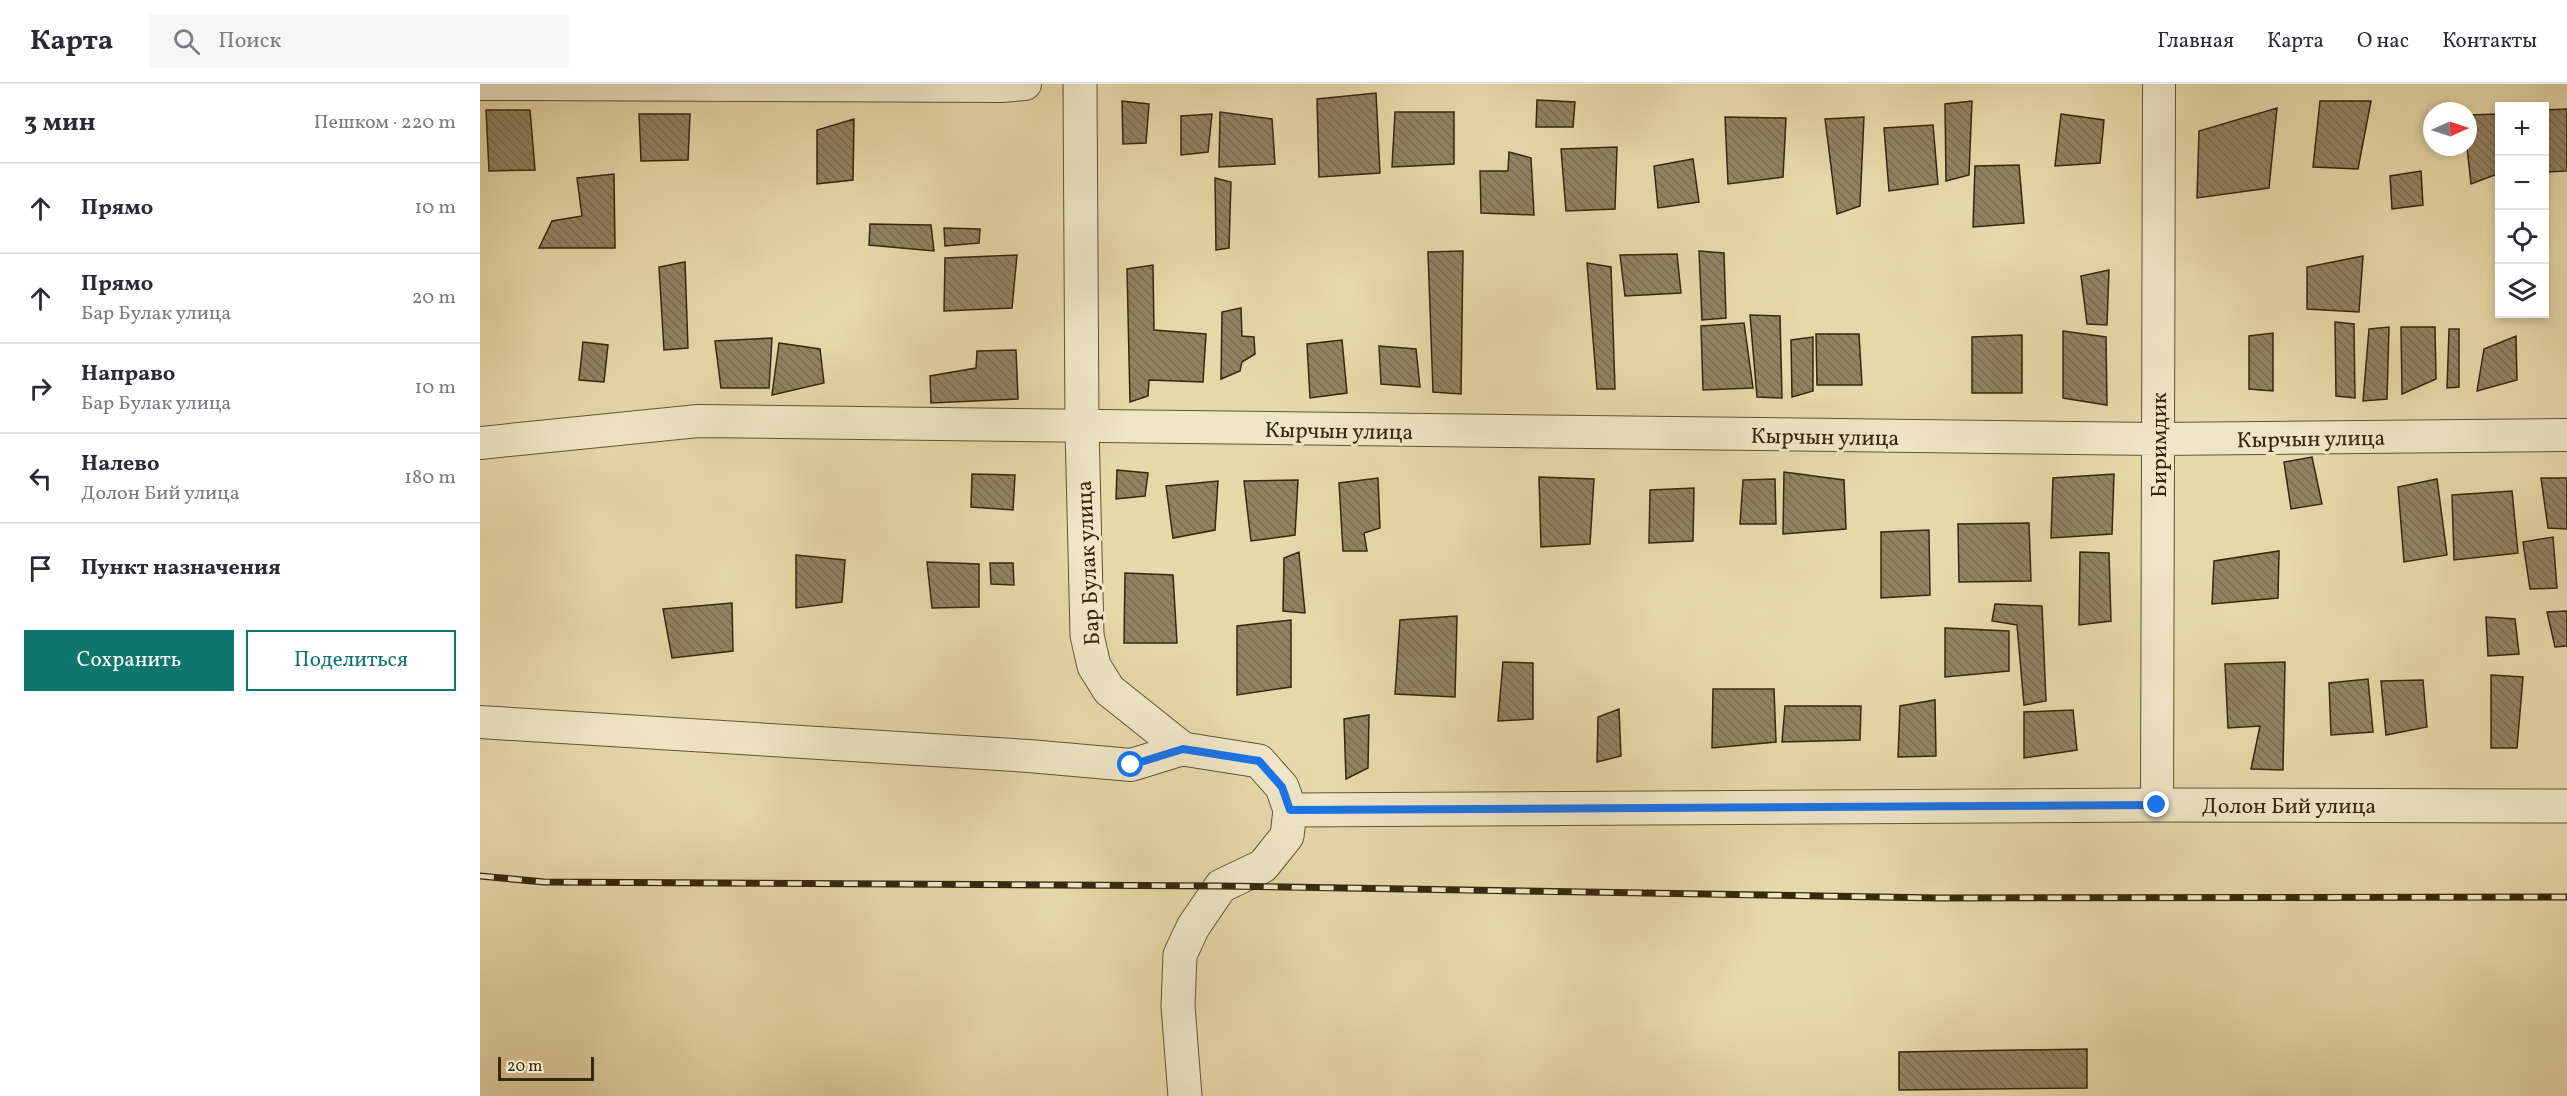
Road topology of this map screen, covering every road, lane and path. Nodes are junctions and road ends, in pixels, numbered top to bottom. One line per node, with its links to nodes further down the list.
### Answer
1 (480, 84): 2 (street)
2 (1025, 84)
3 (1080, 84): 5 (street, Бар Булак улица)
4 (2159, 84): 7 (street, Биримдик)
5 (1082, 427): 7 (street, Кырчын улица); 8 (street, Кырчын улица); 10 (street, Бар Булак улица)
6 (2567, 435): 7 (street, Кырчын улица)
7 (2158, 440): 11 (street, Биримдик)
8 (480, 443)
9 (480, 722): 10 (street)
10 (1183, 749): 13 (street, Бар Булак улица)
11 (2157, 805): 12 (street, Долон Бий улица); 13 (street, Долон Бий улица)
12 (2567, 806)
13 (1290, 810): 14 (street)
14 (1185, 1096)

